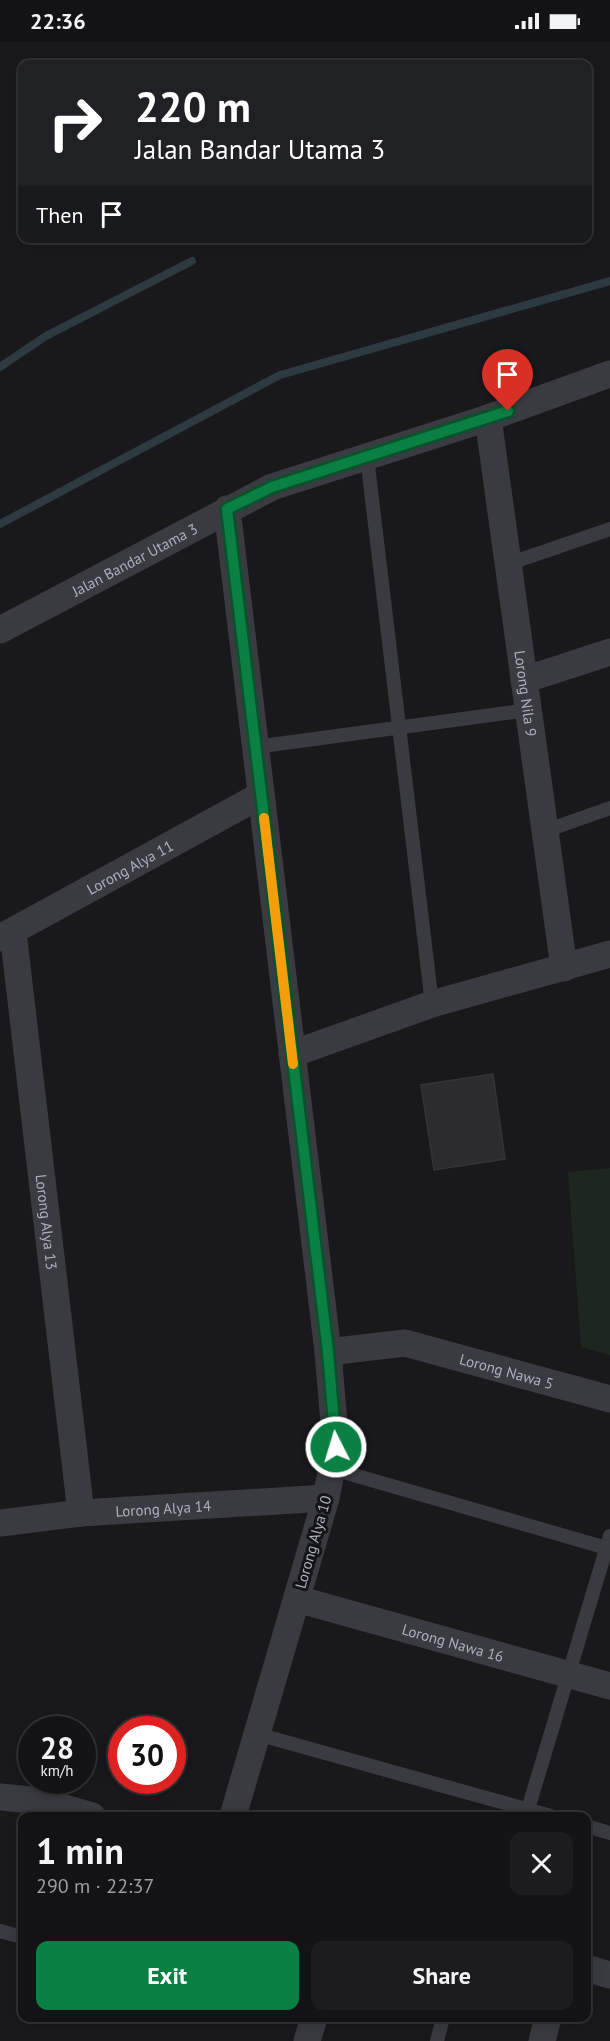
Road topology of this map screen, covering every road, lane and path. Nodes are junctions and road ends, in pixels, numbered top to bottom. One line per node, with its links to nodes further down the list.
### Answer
1 (610, 374): 2 (street, Jalan Bandar Utama 3)
2 (488, 418): 3 (street, Jalan Bandar Utama 3); 6 (street, Lorong Nila 9)
3 (367, 458): 4 (street, Jalan Bandar Utama 3); 11 (lane)
4 (227, 509): 7 (street, Jalan Bandar Utama 3); 12 (street, Lorong Alya 10)
5 (610, 529): 6 (lane)
6 (508, 564): 9 (street, Lorong Nila 9)
7 (0, 630)
8 (610, 652): 9 (street)
9 (524, 680): 10 (street, Lorong Nila 9)
10 (528, 710): 11 (lane); 15 (street, Lorong Nila 9)
11 (398, 728): 12 (lane); 19 (lane)
12 (255, 747): 13 (street, Lorong Alya 10)
13 (261, 795): 16 (street, Lorong Alya 11); 20 (street, Lorong Alya 10)
14 (610, 808): 15 (lane)
15 (545, 831): 18 (street, Lorong Nila 9)
16 (7, 935): 25 (street, Lorong Alya 13)
17 (610, 954): 18 (street)
18 (564, 968): 19 (street)
19 (432, 1004): 20 (street)
20 (292, 1054): 21 (street, Lorong Alya 10)
21 (328, 1352): 22 (street, Lorong Nawa 5); 23 (street, Lorong Alya 10)
22 (610, 1399)
23 (333, 1469): 24 (street, Lorong Alya 10); 27 (lane)
24 (326, 1498): 25 (street, Lorong Alya 14); 28 (street, Lorong Alya 10)
25 (81, 1513): 26 (street, Lorong Alya 14)
26 (0, 1523)
27 (609, 1544): 29 (lane)
28 (297, 1599): 29 (street, Lorong Nawa 16); 31 (street, Lorong Alya 10)
29 (570, 1674): 30 (street, Lorong Nawa 16); 36 (lane)
30 (610, 1686)
31 (257, 1734): 34 (street, Lorong Alya 10); 35 (lane)
32 (0, 1797): 33 (street)
33 (77, 1812)
34 (234, 1812)
35 (524, 1812)
36 (527, 1812)
37 (591, 1827): 38 (lane)
38 (610, 1833)
39 (0, 1931): 40 (lane)
40 (18, 1936)
41 (591, 1969): 42 (street)
42 (610, 1975)
43 (442, 2022): 45 (lane)
44 (547, 2022): 46 (street)
45 (437, 2041)
46 (542, 2041)

